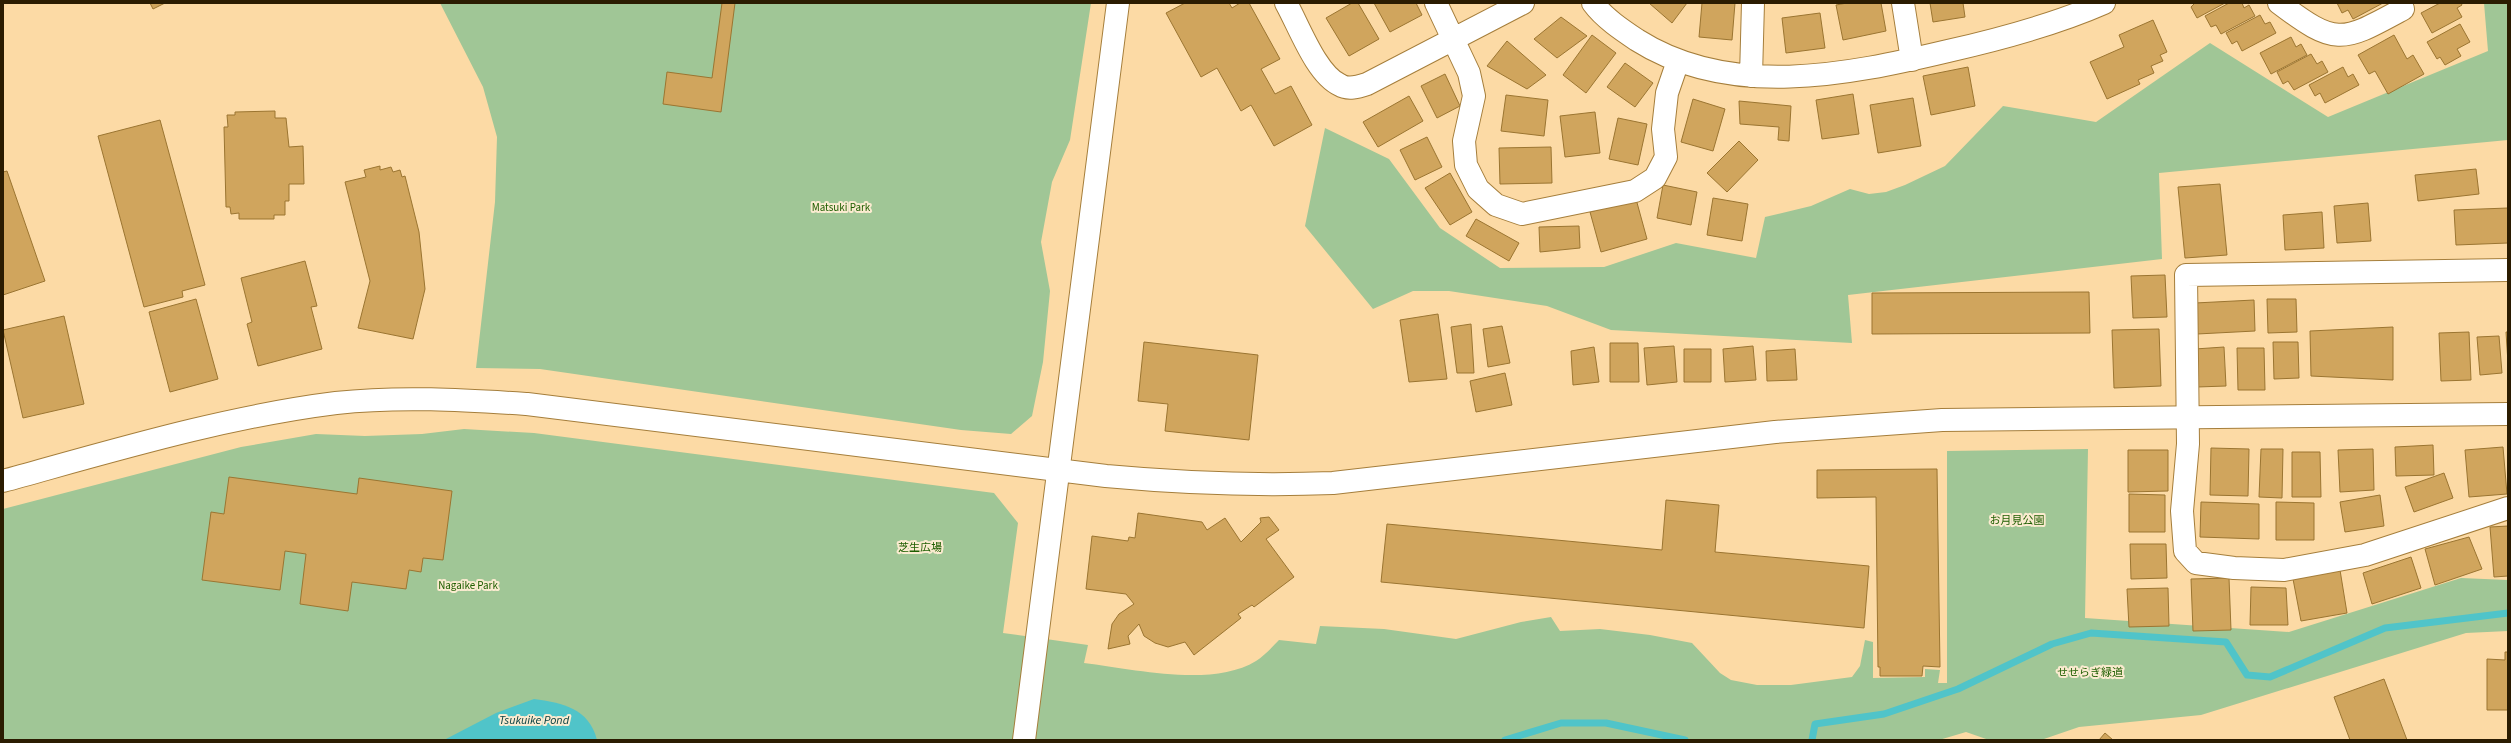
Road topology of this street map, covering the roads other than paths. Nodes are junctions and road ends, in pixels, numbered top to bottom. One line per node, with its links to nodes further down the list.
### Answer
1 (1118, 3): 18 (street)
2 (1286, 3): 11 (street)
3 (1436, 3): 11 (street)
4 (1523, 3): 11 (street)
5 (1593, 3): 13 (street)
6 (1753, 3): 14 (street)
7 (1903, 3): 12 (street)
8 (2279, 3): 9 (street)
9 (2400, 3)
10 (2096, 5): 12 (street)
11 (1454, 40): 13 (street)
12 (1912, 60): 14 (street)
13 (1678, 61): 14 (street)
14 (1750, 76)
15 (2508, 270): 17 (street)
16 (2508, 414): 17 (street)
17 (2188, 417): 18 (street); 20 (street)
18 (1058, 470): 19 (street); 21 (street)
19 (3, 480)
20 (2508, 508)
21 (1024, 740)

